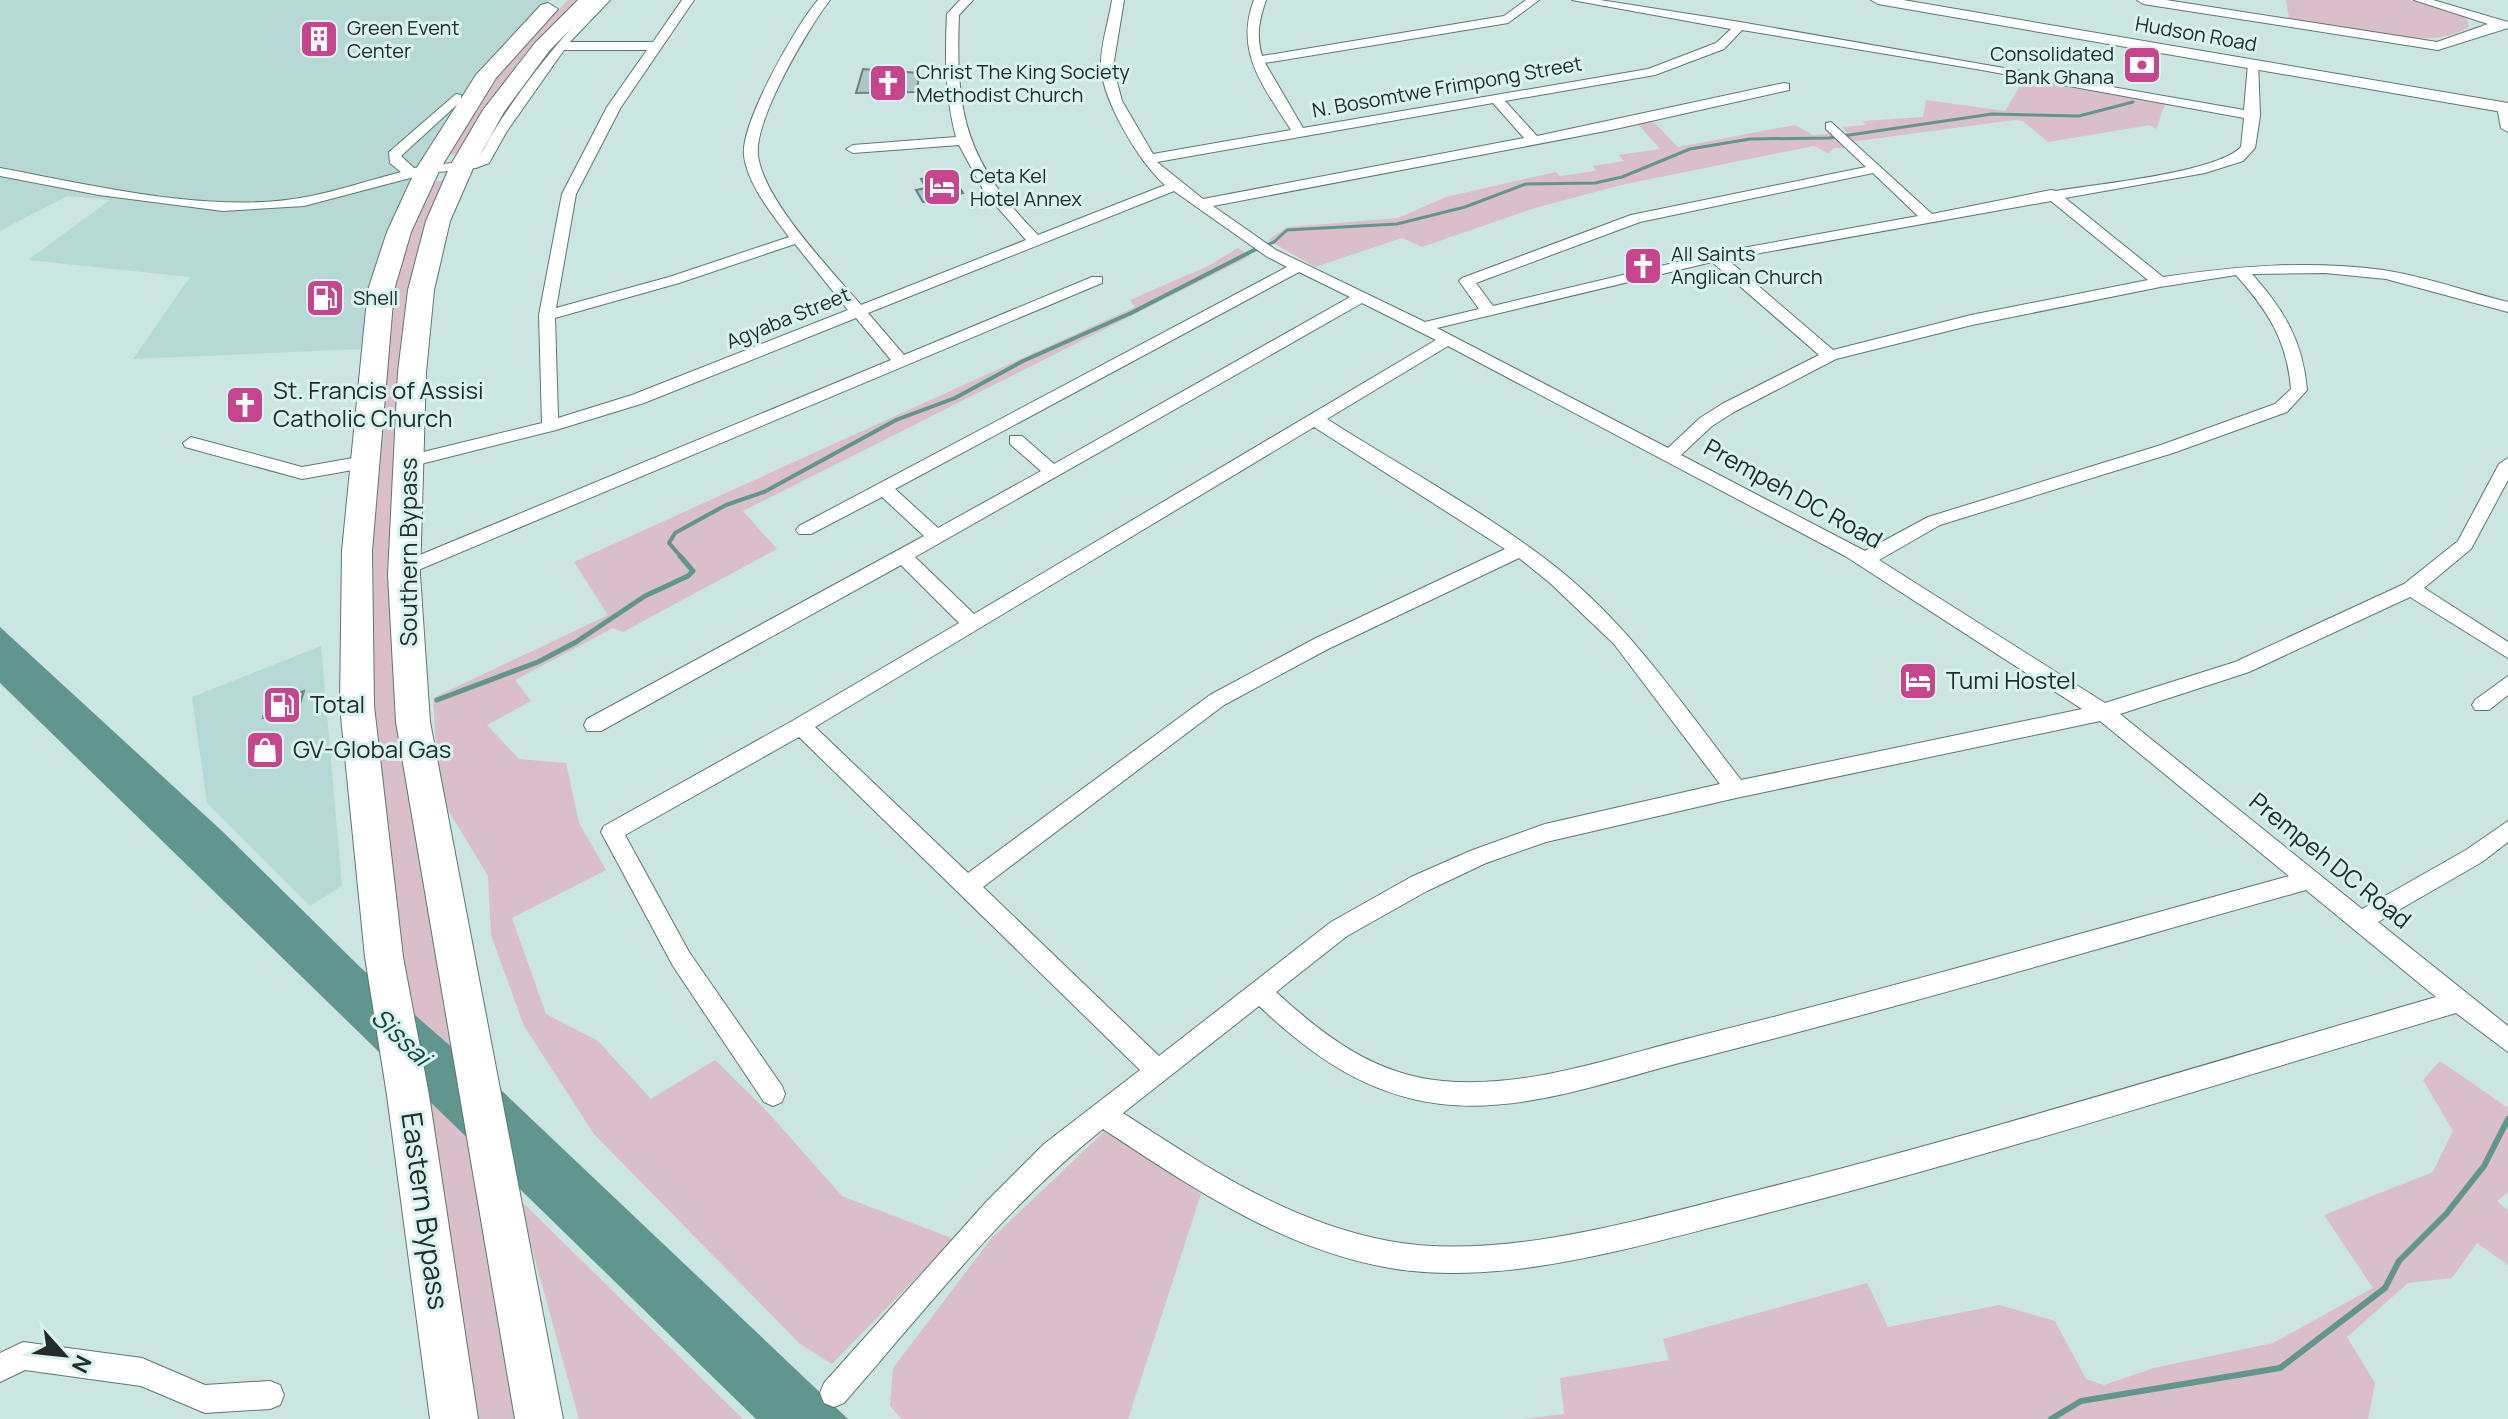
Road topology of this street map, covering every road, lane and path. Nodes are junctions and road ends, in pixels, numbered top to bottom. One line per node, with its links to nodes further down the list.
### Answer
1 (558, 0): 34 (highway, Southern Bypass)
2 (589, 0): 32 (highway, Southern Bypass)
3 (604, 0): 16 (street)
4 (688, 0): 17 (street)
5 (824, 0): 40 (street)
6 (967, 0): 28 (street)
7 (1118, 0): 31 (street, Prempeh DC Road)
8 (1260, 0): 18 (street)
9 (1533, 0): 18 (street)
10 (1578, 0): 15 (street)
11 (1878, 0): 19 (street, Hudson Road)
12 (2143, 0): 14 (street)
13 (2420, 0): 14 (street)
14 (2503, 25)
15 (1740, 26): 22 (street, N. Bosomtwe Frimpong Street); 24 (street)
16 (560, 46): 17 (street); 32 (street)
17 (653, 46): 51 (street)
18 (1256, 61): 26 (street)
19 (2254, 64): 23 (street, Hudson Road); 24 (street)
20 (1784, 87): 29 (street)
21 (456, 98): 34 (street)
22 (1496, 99): 26 (street, N. Bosomtwe Frimpong Street); 29 (street)
23 (2506, 108): 25 (street)
24 (2253, 116): 37 (street)
25 (2508, 128)
26 (1300, 134): 31 (street, N. Bosomtwe Frimpong Street)
27 (1838, 134): 33 (street)
28 (962, 141): 30 (street); 41 (street)
29 (1534, 141): 38 (street)
30 (853, 149)
31 (1149, 159): 36 (street, Prempeh DC Road)
32 (462, 166): 34 (street); 61 (highway, Southern Bypass)
33 (1874, 169): 39 (street); 50 (street)
34 (420, 171): 35 (street); 62 (highway, Southern Bypass)
35 (0, 172)
36 (1175, 186): 38 (street, Prempeh DC Road); 41 (street, Agyaba Street)
37 (2051, 194): 39 (street); 46 (street)
38 (1201, 204): 43 (street, Prempeh DC Road)
39 (1927, 217): 42 (street)
40 (799, 238): 49 (street); 51 (street)
41 (1036, 242): 49 (street, Agyaba Street)
42 (1715, 257): 50 (street); 54 (street)
43 (1298, 267): 47 (street, Prempeh DC Road); 65 (street)
44 (2240, 270): 46 (street); 48 (street); 70 (street)
45 (1097, 280): 55 (street)
46 (2160, 282): 54 (street)
47 (1362, 297): 52 (street, Prempeh DC Road); 64 (street)
48 (2508, 307)
49 (860, 310): 55 (street); 57 (street, Agyaba Street)
50 (1488, 310): 52 (street)
51 (547, 315): 57 (street)
52 (1423, 327): 53 (street, Prempeh DC Road)
53 (1447, 340): 56 (street); 60 (street, Prempeh DC Road)
54 (1830, 356): 60 (street)
55 (902, 363): 71 (street)
56 (1316, 420): 68 (street); 73 (street)
57 (550, 426): 61 (street, Agyaba Street)
58 (1016, 440): 64 (street)
59 (191, 443): 62 (street)
60 (1670, 456): 70 (street, Prempeh DC Road)
61 (409, 461): 71 (highway, Southern Bypass)
62 (364, 462): 85 (highway, Southern Bypass)
63 (2508, 464): 72 (street)
64 (1053, 472): 67 (street)
65 (884, 489): 66 (street); 67 (street)
66 (805, 530)
67 (937, 537): 69 (street)
68 (1520, 550): 80 (street); 83 (street)
69 (903, 556): 73 (street); 78 (street)
70 (1864, 560): 77 (street, Prempeh DC Road)
71 (404, 569): 96 (highway, Southern Bypass)
72 (2411, 589): 74 (street); 77 (street)
73 (971, 623): 79 (street)
74 (2508, 651)
75 (2508, 684): 76 (street)
76 (2482, 705)
77 (2103, 712): 80 (street); 82 (street, Prempeh DC Road)
78 (594, 725)
79 (801, 726): 83 (street); 90 (street)
80 (1736, 789): 86 (street)
81 (2508, 830): 84 (street)
82 (2312, 879): 84 (street, Prempeh DC Road); 86 (street)
83 (968, 886): 89 (street)
84 (2362, 920): 87 (street, Prempeh DC Road)
85 (384, 957): 95 (highway, Eastern Bypass)
86 (1260, 992): 89 (street)
87 (2459, 1001): 88 (street, Prempeh DC Road); 91 (street)
88 (2508, 1041)
89 (1159, 1072): 91 (street)
90 (773, 1094)
91 (1102, 1114): 93 (street)
92 (0, 1368): 94 (street)
93 (834, 1393)
94 (270, 1395)
95 (454, 1419)
96 (539, 1419)

